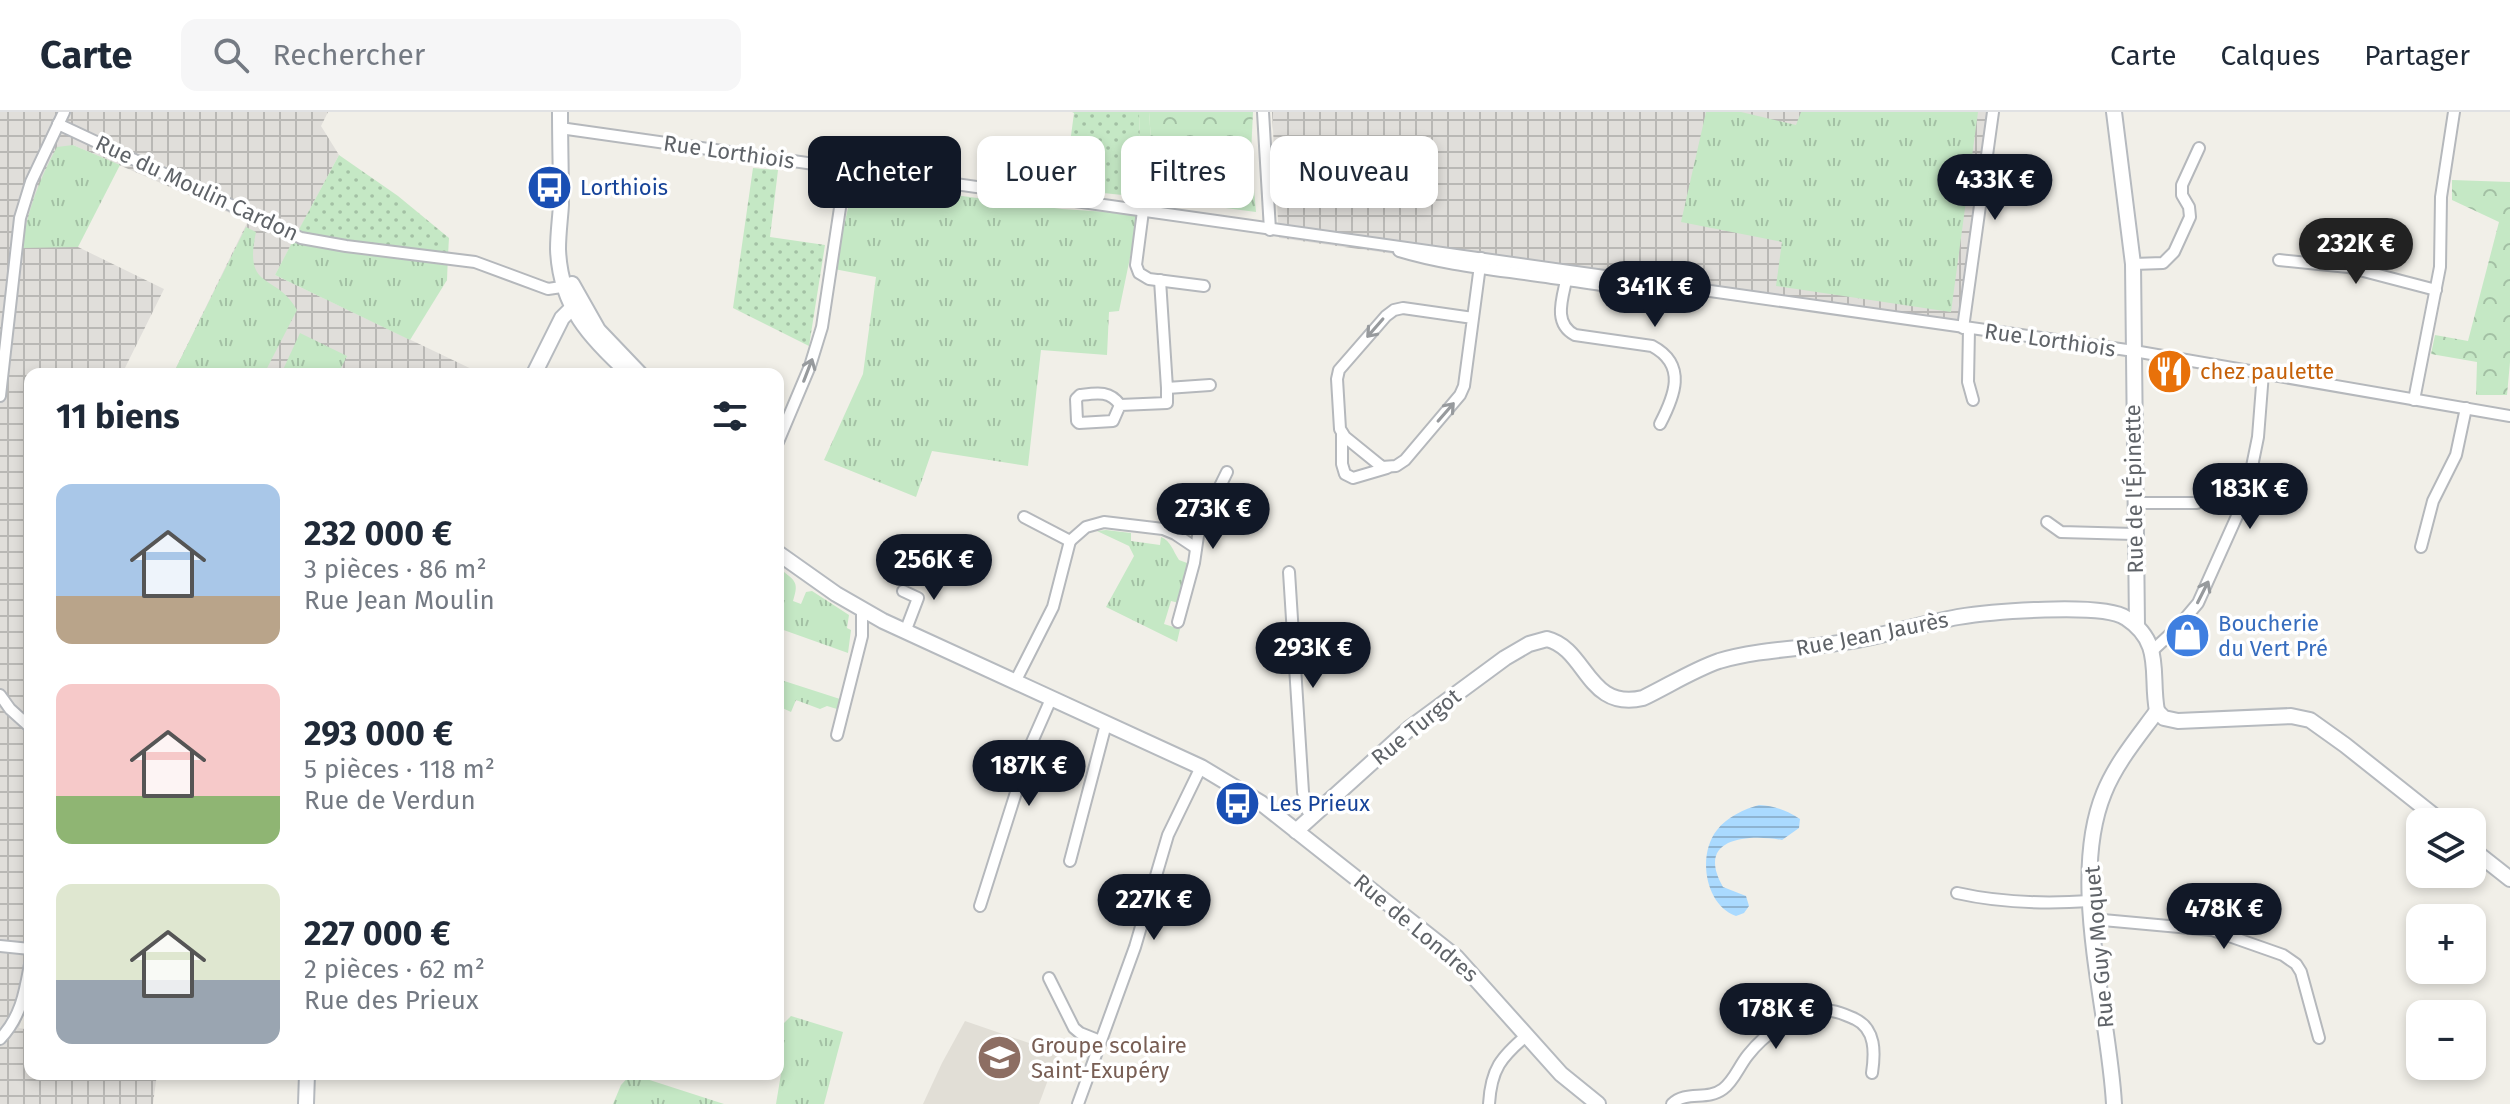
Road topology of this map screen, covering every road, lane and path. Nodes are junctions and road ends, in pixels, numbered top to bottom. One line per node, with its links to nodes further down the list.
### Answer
1 (64, 112): 7 (street)
2 (560, 112): 8 (street)
3 (1263, 112): 14 (street)
4 (1993, 112): 26 (street)
5 (2114, 112): 17 (street, Rue de l'Épinette)
6 (2449, 113): 23 (street)
7 (58, 124): 19 (street, Rue du Moulin Cardon); 21 (street)
8 (560, 128): 10 (street, Rue Lorthiois); 19 (street)
9 (2199, 148): 17 (street)
10 (808, 163)
11 (961, 185): 13 (street, Rue Lorthiois)
12 (840, 208): 41 (street, one-way to 12)
13 (1143, 211): 14 (street, Rue Lorthiois); 20 (street)
14 (1270, 230): 16 (street, Rue Lorthiois)
15 (2279, 260): 23 (street)
16 (1480, 262): 18 (street, Rue Lorthiois); 25 (street)
17 (2133, 264): 27 (street, Rue de l'Épinette)
18 (1567, 275): 26 (street, Rue Lorthiois); 40 (street)
19 (568, 285): 24 (street)
20 (1161, 285): 22 (street); 33 (street)
21 (6, 286): 34 (street)
22 (1204, 286)
23 (2436, 290): 36 (street)
24 (576, 304): 28 (street); 29 (street); 30 (street)
25 (1473, 318): 42 (street, one-way to 42); 43 (street, one-way to 25)
26 (1966, 328): 27 (street, Rue Lorthiois); 35 (street, Rue Lorthiois)
27 (2134, 351): 31 (street, Rue Lorthiois); 45 (street, Rue de l'Épinette)
28 (537, 368)
29 (623, 368)
30 (634, 368)
31 (2263, 373): 36 (street, Rue Lorthiois); 61 (street, one-way to 31)
32 (1210, 385): 33 (street)
33 (1167, 388): 37 (street)
34 (0, 396)
35 (1973, 400)
36 (2414, 400): 38 (street, Rue Lorthiois)
37 (1120, 405): 37 (street)
38 (2466, 408): 39 (street, Rue Lorthiois); 51 (street)
39 (2510, 416)
40 (1660, 424)
41 (784, 428)
42 (1342, 433): 43 (street); 43 (street)
43 (1391, 467)
44 (1227, 472): 52 (street)
45 (2134, 503): 46 (street); 49 (street, Rue de l'Épinette)
46 (2197, 503)
47 (1024, 517): 50 (street)
48 (2047, 522): 49 (street)
49 (2134, 534): 58 (street, Rue de l'Épinette)
50 (1070, 541): 52 (street); 62 (street)
51 (2421, 547)
52 (1196, 548): 57 (street)
53 (784, 557): 56 (street, Rue de Londres)
54 (1289, 572): 71 (street)
55 (903, 591): 59 (street)
56 (862, 610): 59 (street, Rue de Londres); 68 (street)
57 (1178, 622)
58 (2137, 626): 60 (street, Rue Jean Jaurès); 61 (street)
59 (905, 632): 62 (street, Rue de Londres)
60 (1547, 639): 71 (street, Rue Turgot)
61 (2152, 651): 65 (street)
62 (1015, 682): 64 (street, Rue de Londres)
63 (0, 695): 66 (street)
64 (1051, 699): 67 (street, Rue de Londres); 78 (street)
65 (2157, 711): 70 (street); 77 (street, Rue Guy Moquet)
66 (24, 722)
67 (1106, 724): 69 (street, Rue de Londres); 74 (street)
68 (837, 735)
69 (1201, 767): 72 (street, Rue de Londres); 87 (street)
70 (2425, 808)
71 (1312, 817): 72 (street, Rue Turgot)
72 (1296, 831): 84 (street, Rue de Londres)
73 (2486, 860): 75 (street)
74 (1070, 861)
75 (2510, 879)
76 (1957, 893): 77 (street)
77 (2090, 901): 79 (street, Rue Guy Moquet)
78 (980, 906)
79 (2092, 919): 85 (street); 95 (street, Rue Guy Moquet)
80 (0, 946): 81 (street)
81 (24, 948)
82 (1049, 978): 87 (street)
83 (24, 991): 86 (street)
84 (1527, 1035): 92 (street); 93 (street, Rue de Londres)
85 (2319, 1038)
86 (0, 1039)
87 (1100, 1041): 91 (street)
88 (1872, 1073): 94 (street)
89 (307, 1080): 90 (street)
90 (306, 1104)
91 (1078, 1104)
92 (1489, 1104)
93 (1598, 1104)
94 (1672, 1104)
95 (2114, 1104)

